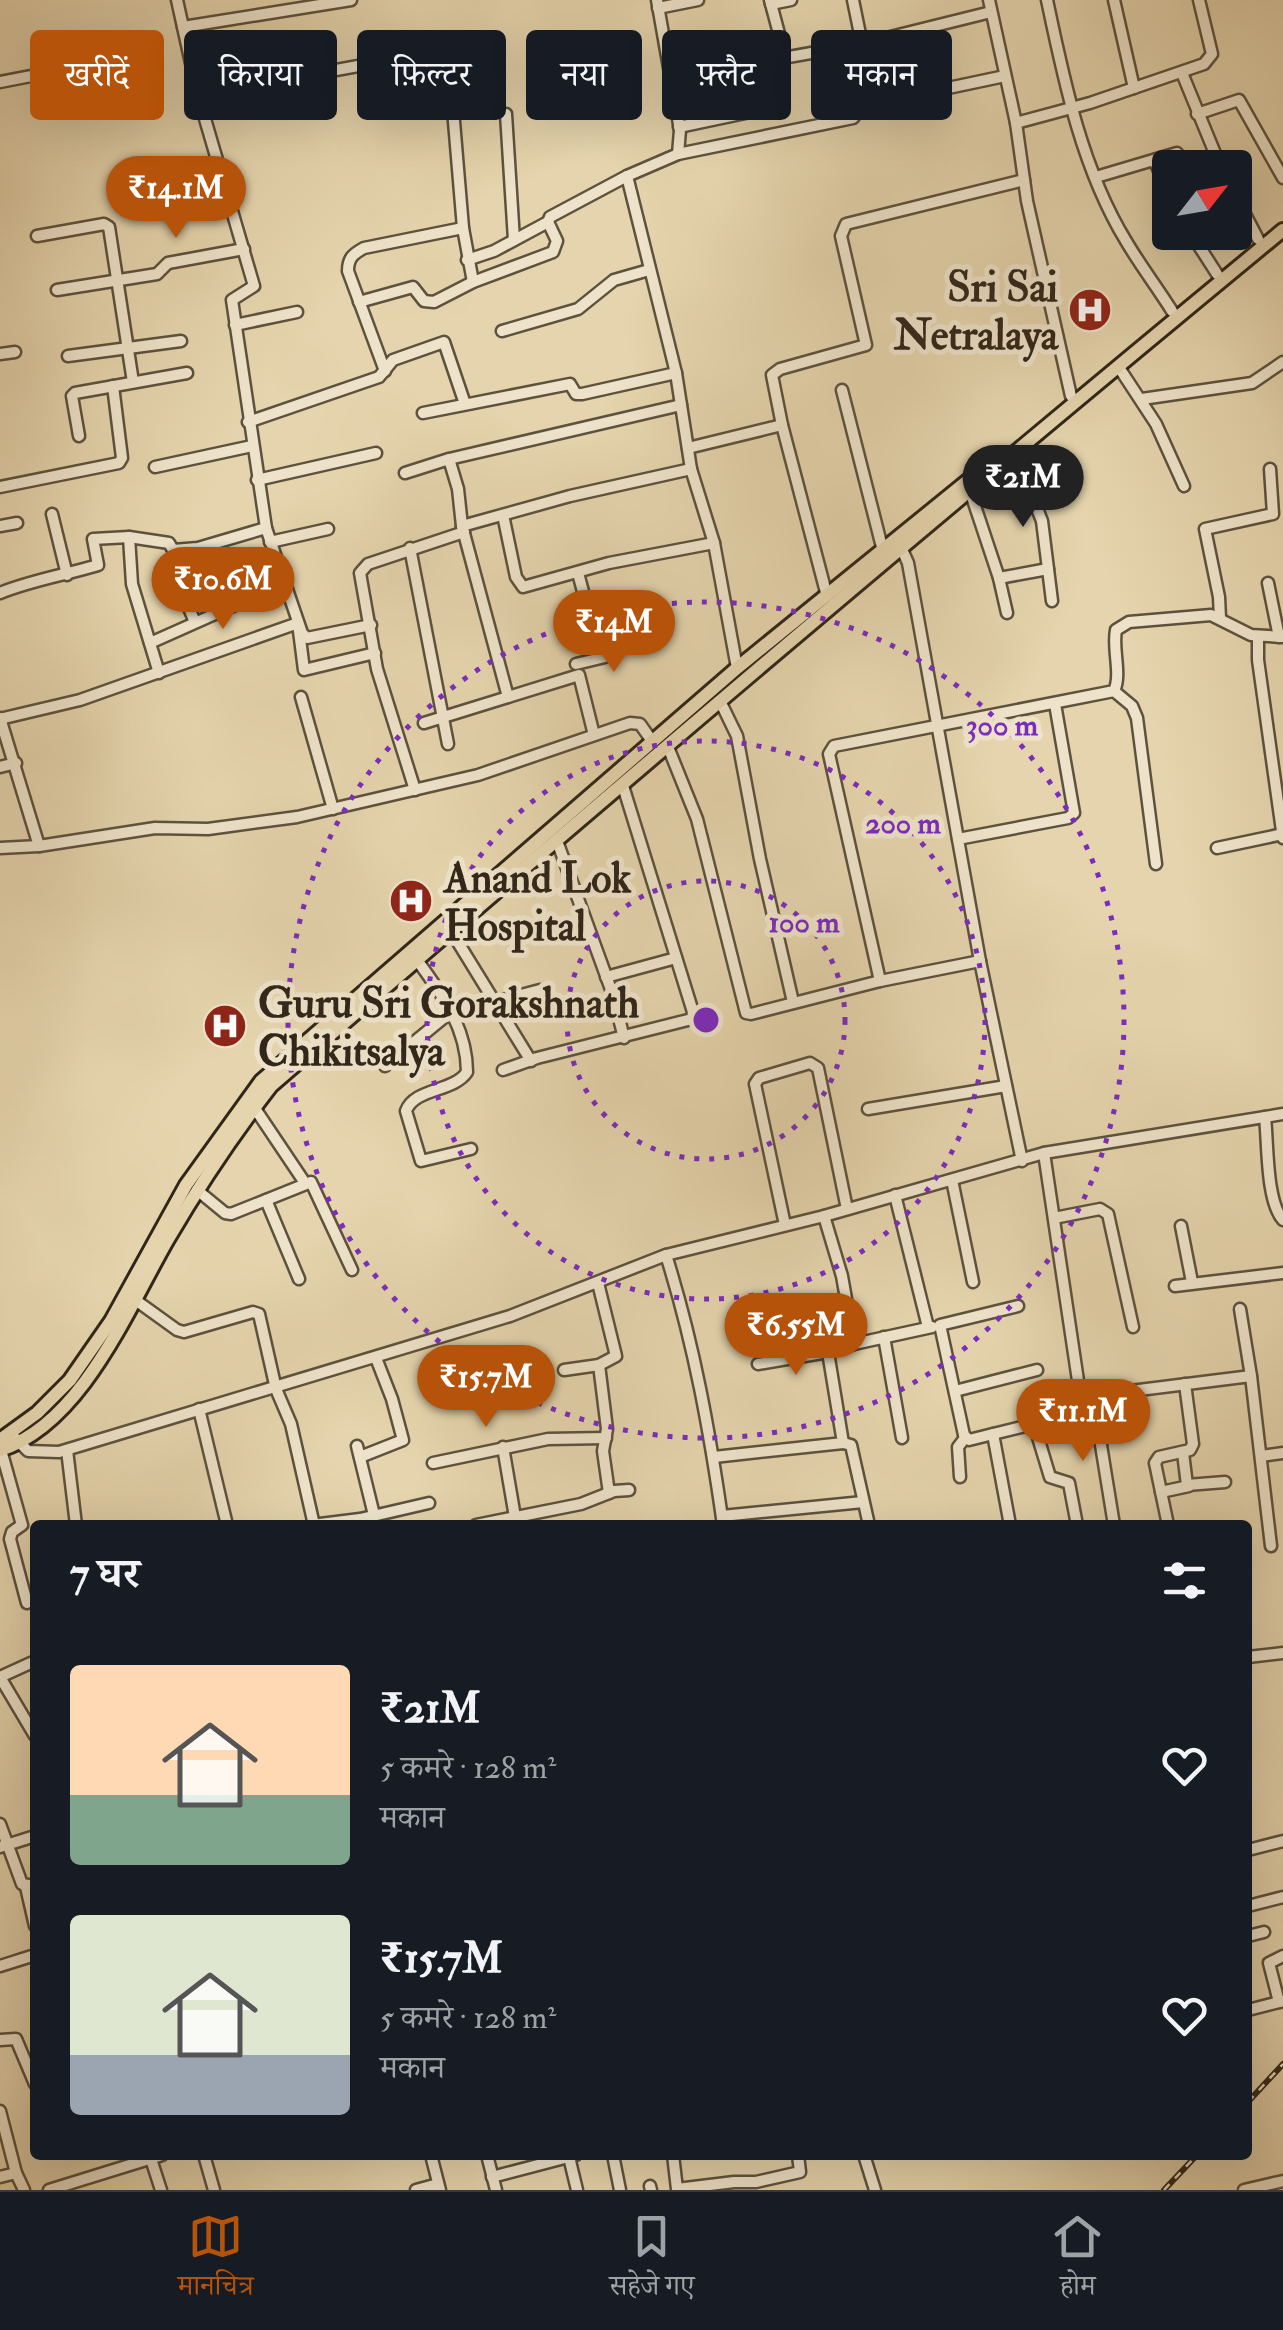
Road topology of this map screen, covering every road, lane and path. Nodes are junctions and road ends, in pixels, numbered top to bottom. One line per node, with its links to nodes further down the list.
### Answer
1 (178, 0): 15 (street)
2 (263, 0): 14 (street)
3 (351, 0): 11 (street)
4 (698, 0): 12 (street)
5 (790, 0): 10 (street)
6 (853, 0): 17 (street)
7 (1048, 0): 26 (street)
8 (1114, 0): 25 (street)
9 (1199, 0): 21 (street)
10 (771, 2): 16 (street)
11 (301, 4): 14 (street)
12 (657, 4): 20 (street)
13 (990, 6): 18 (street); 23 (street)
14 (266, 14): 15 (street)
15 (183, 27): 19 (street)
16 (778, 30)
17 (859, 30)
18 (909, 30)
19 (184, 32)
20 (662, 32)
21 (1182, 73): 25 (street); 28 (street)
22 (30, 76): 24 (street)
23 (1005, 76): 33 (street); 36 (street)
24 (0, 82)
25 (1134, 88): 26 (street)
26 (1073, 107): 33 (street); 39 (street)
27 (506, 114): 49 (street)
28 (1198, 114): 35 (street); 40 (street)
29 (205, 120): 50 (street)
30 (454, 120): 44 (street)
31 (678, 120): 34 (street)
32 (712, 120): 34 (street)
33 (1016, 122): 41 (street)
34 (679, 127): 36 (street)
35 (1213, 150)
36 (678, 154): 38 (street)
37 (1152, 161): 39 (street)
38 (626, 176): 43 (street); 53 (street)
39 (1096, 177): 60 (street)
40 (1283, 178)
41 (1024, 180): 76 (street); 82 (street)
42 (1283, 218): 48 (main road)
43 (548, 222): 49 (street); 56 (street)
44 (464, 228): 52 (street); 58 (street)
45 (1252, 228): 48 (street)
46 (1283, 230): 69 (main road)
47 (36, 236): 55 (street)
48 (1258, 239): 54 (main road)
49 (514, 240): 52 (street)
50 (244, 250): 55 (street); 61 (street)
51 (1201, 250): 54 (street)
52 (467, 260): 56 (street)
53 (649, 270): 62 (street); 71 (street)
54 (1216, 274): 60 (main road)
55 (118, 280): 57 (street); 64 (street)
56 (473, 282): 58 (street)
57 (57, 290)
58 (360, 302): 70 (street)
59 (297, 312): 61 (street)
60 (1172, 312): 76 (main road)
61 (234, 325): 81 (street)
62 (502, 331)
63 (181, 340): 64 (street)
64 (128, 348): 67 (street); 73 (street)
65 (15, 352): 66 (street)
66 (0, 354)
67 (68, 356)
68 (1283, 362): 77 (street)
69 (1118, 366): 77 (street); 87 (main road)
70 (386, 372): 78 (street); 81 (street)
71 (676, 372): 78 (street); 79 (street)
72 (186, 373): 73 (street)
73 (134, 382): 74 (street)
74 (113, 386): 83 (street); 95 (street)
75 (842, 390): 110 (street)
76 (1072, 396): 107 (main road)
77 (1142, 398): 94 (street)
78 (466, 404): 80 (street)
79 (681, 405): 85 (street); 88 (street)
80 (423, 412)
81 (248, 422): 84 (street)
82 (782, 426): 85 (street); 118 (street)
83 (79, 436)
84 (252, 446): 89 (street); 93 (street)
85 (688, 448): 90 (street)
86 (376, 453): 93 (street)
87 (1015, 453): 96 (main road); 111 (street)
88 (449, 459): 92 (street); 103 (street)
89 (156, 467)
90 (690, 469): 98 (street); 106 (street)
91 (1270, 470): 121 (street)
92 (405, 473)
93 (257, 480): 101 (street)
94 (1184, 486)
95 (0, 487)
96 (970, 491): 107 (main road); 114 (street)
97 (52, 514): 113 (street)
98 (502, 515): 103 (street); 112 (street)
99 (16, 523): 100 (street)
100 (0, 526)
101 (266, 528): 105 (street); 109 (street)
102 (328, 528): 105 (street)
103 (463, 529): 108 (street); 136 (street)
104 (129, 537): 109 (street); 113 (street); 128 (street)
105 (270, 542): 116 (street)
106 (714, 543): 112 (street); 132 (street)
107 (900, 544): 110 (main road); 137 (main road); 142 (street)
108 (410, 548): 125 (street); 139 (street)
109 (173, 550): 122 (street)
110 (884, 551): 118 (main road)
111 (1048, 569): 114 (street); 119 (street)
112 (578, 572): 124 (street)
113 (67, 575): 117 (street)
114 (1000, 578): 120 (street)
115 (1268, 583): 127 (street)
116 (286, 589): 122 (street); 123 (street)
117 (0, 593)
118 (827, 596): 132 (main road)
119 (1052, 601)
120 (1007, 613)
121 (1220, 618): 126 (street); 134 (street)
122 (195, 622): 128 (street)
123 (298, 623): 125 (street); 130 (street); 133 (street)
124 (592, 624)
125 (371, 625): 130 (street)
126 (1258, 637): 127 (street); 152 (street)
127 (1281, 637)
128 (150, 644): 133 (street)
129 (604, 650): 131 (street)
130 (375, 653): 150 (street)
131 (576, 664): 136 (street); 143 (street)
132 (737, 668): 144 (main road)
133 (159, 673): 140 (street)
134 (1114, 691): 138 (street); 158 (street)
135 (301, 697): 151 (street)
136 (508, 697): 139 (street)
137 (720, 701): 146 (main road); 167 (street)
138 (1055, 704): 142 (street); 153 (street)
139 (442, 718): 141 (street); 145 (street)
140 (0, 719): 147 (street)
141 (424, 724)
142 (938, 725): 153 (street); 164 (street)
143 (594, 735): 144 (street); 150 (street)
144 (652, 741): 220 (main road)
145 (448, 744)
146 (668, 748): 149 (main road); 167 (street)
147 (16, 764): 148 (street); 155 (street)
148 (0, 767)
149 (624, 786): 154 (main road); 160 (street)
150 (415, 790): 151 (street)
151 (333, 809): 155 (street)
152 (1283, 835): 157 (street)
153 (958, 839): 162 (street)
154 (557, 841): 159 (main road); 163 (street)
155 (39, 846): 156 (street)
156 (0, 848)
157 (1217, 848)
158 (1156, 864)
159 (451, 931): 161 (main road); 166 (street)
160 (676, 958): 163 (street); 169 (street)
161 (417, 960): 168 (street); 174 (main road)
162 (980, 961): 164 (street); 173 (street)
163 (606, 978): 169 (street)
164 (880, 980): 167 (street)
165 (540, 990): 166 (street)
166 (495, 1002): 170 (street)
167 (793, 1002)
168 (452, 1011): 171 (street); 178 (street)
169 (624, 1038): 170 (street)
170 (531, 1060): 172 (street)
171 (385, 1066)
172 (503, 1070)
173 (1006, 1086): 175 (street); 180 (street)
174 (254, 1107): 182 (street); 183 (main road)
175 (868, 1109)
176 (1283, 1114): 177 (street)
177 (1265, 1117): 179 (street); 189 (street)
178 (471, 1149)
179 (1044, 1153): 180 (street); 188 (street)
180 (1022, 1162): 181 (street)
181 (952, 1180): 184 (street); 196 (street)
182 (305, 1183): 185 (street); 193 (street)
183 (197, 1190): 185 (street); 200 (main road)
184 (895, 1195): 186 (street); 203 (street)
185 (266, 1200): 195 (street)
186 (847, 1209): 187 (street); 190 (street)
187 (824, 1216): 190 (street); 206 (street)
188 (1054, 1218): 204 (street); 217 (street)
189 (1283, 1220)
190 (786, 1224): 192 (street)
191 (1181, 1226): 197 (street)
192 (666, 1255): 198 (street); 231 (street)
193 (352, 1270)
194 (1283, 1273): 197 (street)
195 (299, 1280)
196 (973, 1282)
197 (1192, 1282): 199 (street)
198 (598, 1283): 208 (street); 209 (street)
199 (1175, 1286)
200 (134, 1299): 215 (street); 220 (main road)
201 (1018, 1306): 203 (street)
202 (1240, 1309): 213 (street)
203 (934, 1326): 205 (street); 216 (street)
204 (1132, 1327)
205 (884, 1337): 206 (street); 222 (street)
206 (854, 1344): 207 (street)
207 (828, 1352): 210 (street); 224 (street)
208 (376, 1358): 215 (street); 241 (street)
209 (599, 1364): 211 (street); 221 (street)
210 (758, 1364)
211 (564, 1370)
212 (1037, 1370): 216 (street)
213 (1252, 1376): 214 (street); 230 (street)
214 (1185, 1384): 217 (street); 228 (street)
215 (276, 1389): 218 (street); 245 (street)
216 (955, 1390): 223 (street)
217 (1092, 1396): 252 (street)
218 (199, 1408): 227 (street); 244 (street)
219 (993, 1434): 223 (street); 250 (street); 251 (street)
220 (10, 1438): 226 (main road); 227 (street)
221 (606, 1438): 225 (street); 238 (street)
222 (902, 1438)
223 (966, 1438): 233 (street)
224 (843, 1443): 231 (street); 240 (street)
225 (502, 1447): 232 (street); 242 (street)
226 (0, 1450): 255 (street)
227 (68, 1450): 243 (street)
228 (1183, 1453): 235 (street); 237 (street)
229 (1283, 1454): 230 (street)
230 (1261, 1456): 254 (street)
231 (714, 1457): 248 (street)
232 (433, 1463)
233 (960, 1477)
234 (1225, 1482): 235 (street)
235 (1189, 1486): 237 (street)
236 (629, 1490): 238 (street)
237 (1161, 1492): 253 (street)
238 (610, 1493): 242 (street)
239 (429, 1502): 241 (street)
240 (863, 1502): 248 (street); 249 (street)
241 (374, 1516): 246 (street)
242 (515, 1517): 247 (street)
243 (75, 1520)
244 (227, 1520)
245 (312, 1520)
246 (347, 1520)
247 (500, 1520)
248 (722, 1520)
249 (868, 1520)
250 (1009, 1520)
251 (1076, 1520)
252 (1113, 1520)
253 (1167, 1520)
254 (1271, 1546)
255 (27, 1603)
256 (1283, 1653): 257 (street)
257 (1252, 1657)
258 (30, 1663): 259 (street)
259 (0, 1677): 260 (street)
260 (12, 1698): 261 (street); 262 (street)
261 (0, 1703)
262 (30, 1728)
263 (0, 1824): 266 (street)
264 (30, 1838): 266 (street)
265 (1283, 1841): 267 (street)
266 (4, 1846): 268 (street)
267 (1252, 1849)
268 (30, 1887)
269 (1283, 1897): 270 (street)
270 (1252, 1905)
271 (1264, 1932): 272 (street)
272 (1252, 1935)
273 (1283, 1956): 276 (street)
274 (30, 1957): 275 (street)
275 (0, 1966)
276 (1281, 2002): 277 (street)
277 (1252, 2009)
278 (0, 2040): 279 (street)
279 (30, 2071)
280 (0, 2111): 292 (street)
281 (146, 2160): 298 (street)
282 (156, 2160): 299 (street)
283 (205, 2160): 300 (street)
284 (432, 2160): 296 (street)
285 (488, 2160): 294 (street)
286 (557, 2160): 294 (street)
287 (572, 2160): 303 (street)
288 (614, 2160): 304 (street)
289 (674, 2160): 290 (street)
290 (799, 2160)
291 (866, 2160): 305 (street)
292 (16, 2173): 293 (street); 297 (street)
293 (0, 2177)
294 (492, 2177): 302 (street)
295 (1283, 2180): 306 (street)
296 (439, 2187): 301 (street)
297 (24, 2190)
298 (48, 2190)
299 (161, 2190)
300 (214, 2190)
301 (416, 2190)
302 (496, 2190)
303 (576, 2190)
304 (620, 2190)
305 (875, 2190)
306 (1244, 2190)

